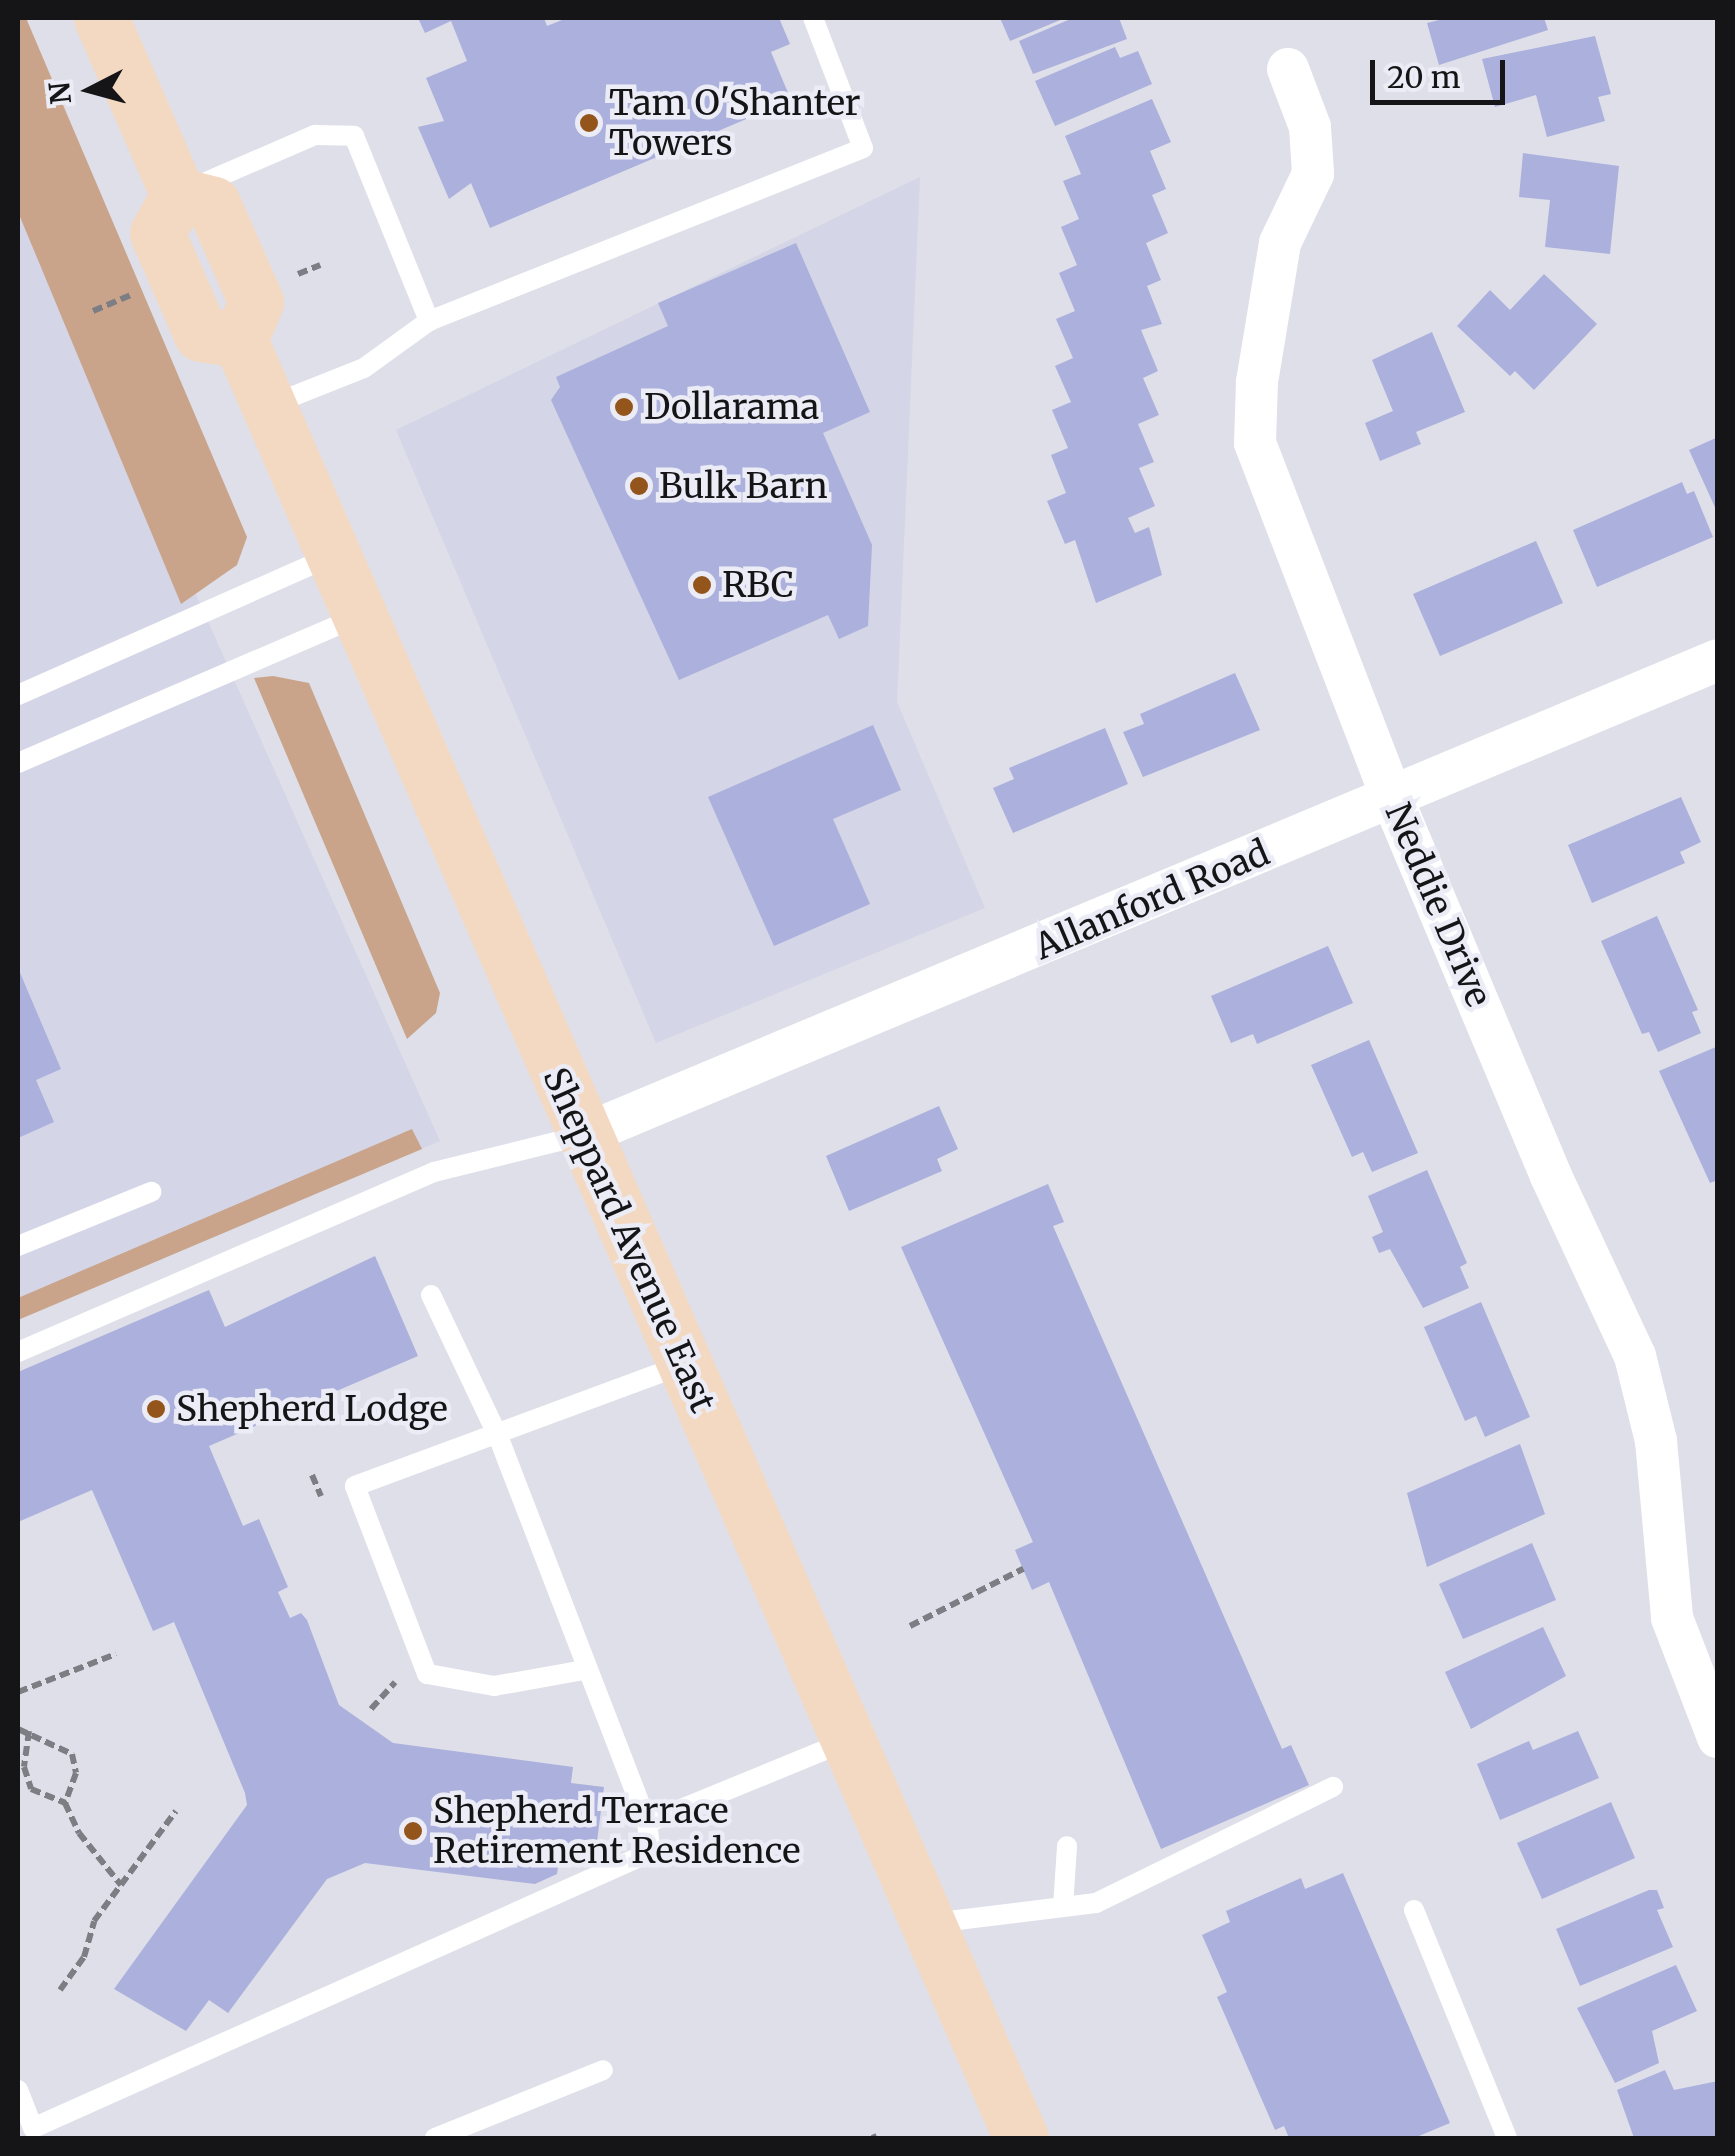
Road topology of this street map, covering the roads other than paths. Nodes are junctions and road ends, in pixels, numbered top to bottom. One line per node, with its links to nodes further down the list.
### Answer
1 (101, 18): 4 (main road)
2 (813, 18): 5 (lane)
3 (1288, 69): 12 (street, Neddie Drive)
4 (178, 194): 5 (lane); 6 (main road, Sheppard Avenue East)
5 (429, 321): 6 (lane)
6 (269, 406): 7 (main road, Sheppard Avenue East)
7 (333, 556): 8 (main road, Sheppard Avenue East); 10 (lane)
8 (360, 616): 11 (lane); 13 (main road, Sheppard Avenue East)
9 (1718, 660): 12 (street, Allanford Road)
10 (18, 695)
11 (18, 763)
12 (1393, 800): 13 (street, Allanford Road); 21 (street, Neddie Drive)
13 (584, 1136): 17 (lane); 18 (main road, Sheppard Avenue East)
14 (151, 1192): 15 (lane)
15 (18, 1246)
16 (431, 1295): 19 (lane)
17 (18, 1352)
18 (684, 1365): 19 (lane); 22 (main road, Sheppard Avenue East)
19 (498, 1436): 20 (lane); 20 (lane)
20 (584, 1670): 24 (lane)
21 (1714, 1717)
22 (847, 1740): 24 (lane); 28 (main road, Sheppard Avenue East)
23 (1333, 1787): 26 (lane)
24 (648, 1823): 30 (lane)
25 (1068, 1846): 26 (lane)
26 (1062, 1907): 28 (lane)
27 (1414, 1910): 33 (lane)
28 (928, 1924): 32 (main road, Sheppard Avenue East)
29 (604, 2070): 31 (lane)
30 (18, 2090)
31 (435, 2138)
32 (1021, 2138)
33 (1507, 2138)

